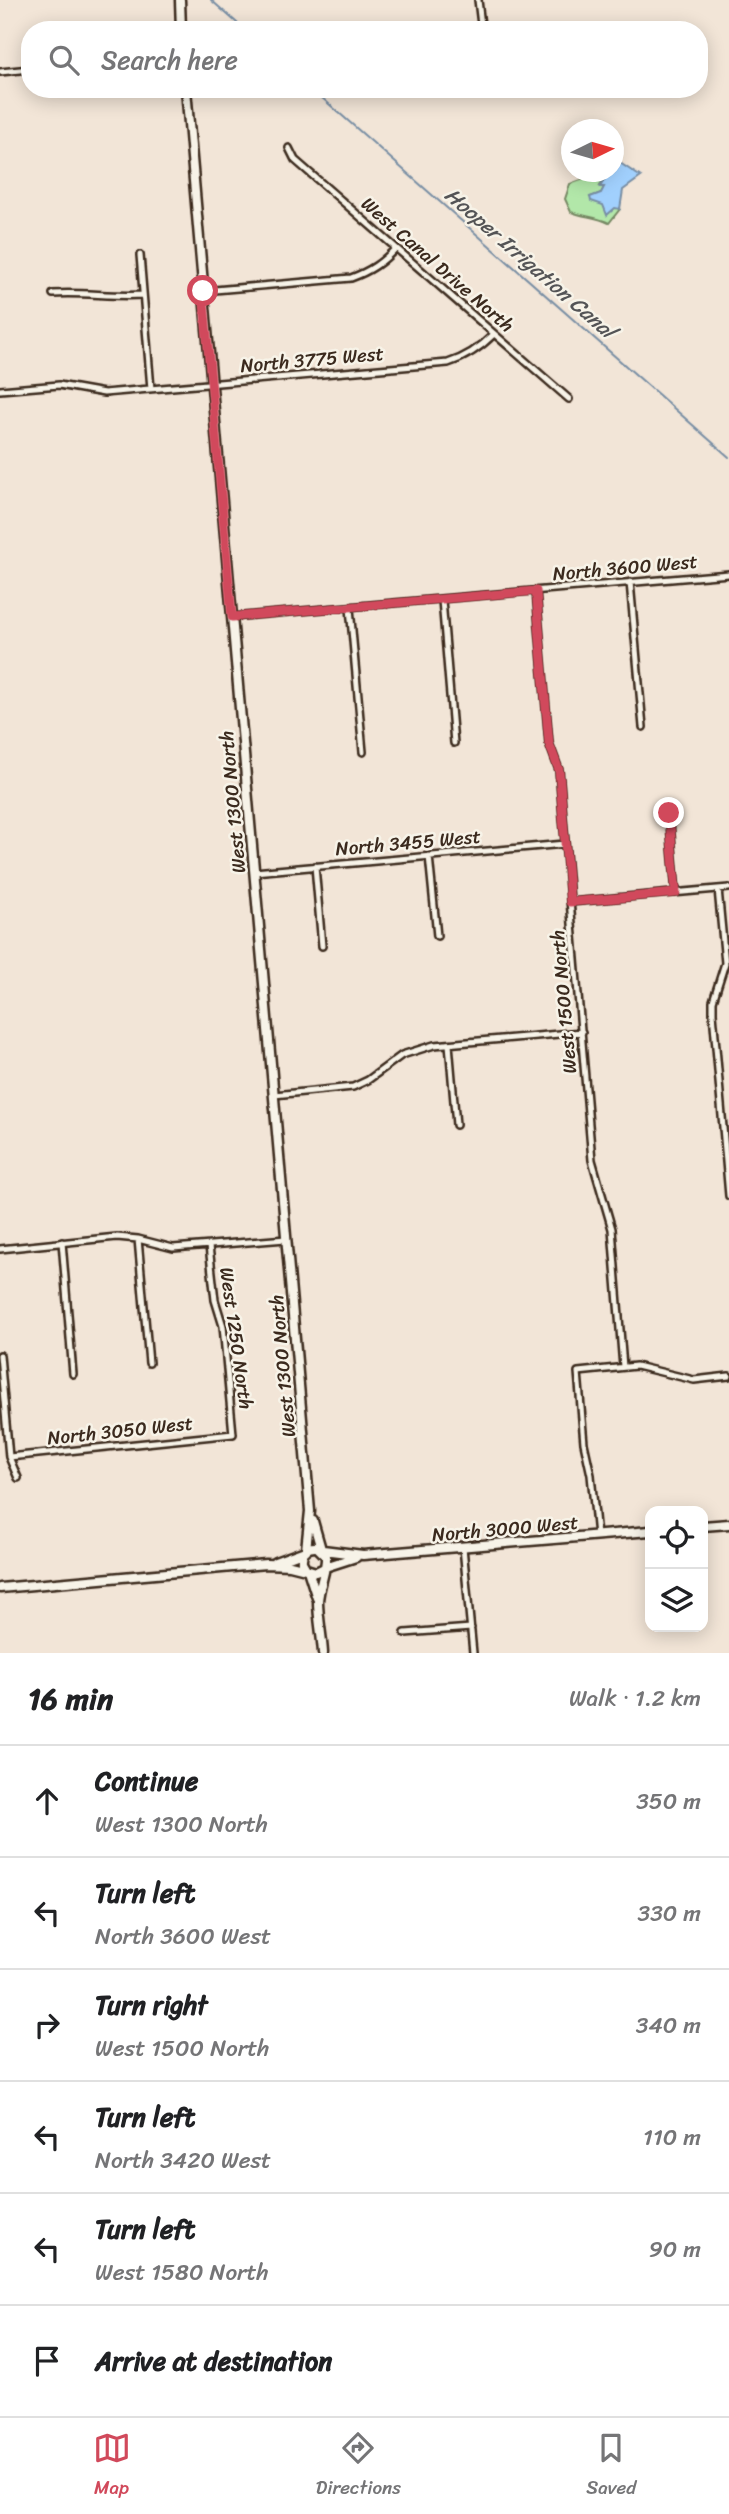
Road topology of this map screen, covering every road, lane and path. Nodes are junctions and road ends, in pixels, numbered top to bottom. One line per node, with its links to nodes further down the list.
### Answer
1 (180, 0): 3 (street)
2 (478, 0): 4 (street)
3 (181, 21)
4 (481, 21)
5 (21, 70): 6 (street)
6 (0, 72)
7 (187, 98): 11 (street, West 1300 North)
8 (289, 148): 9 (street, West Canal Drive North)
9 (396, 248): 11 (street); 14 (street, West Canal Drive North)
10 (140, 255): 13 (street)
11 (203, 291): 15 (street, West 1300 North)
12 (53, 294): 13 (street)
13 (143, 295): 16 (street)
14 (494, 334): 15 (street, North 3775 West); 18 (street, West Canal Drive North)
15 (212, 383): 16 (street, North 3775 West); 24 (street, West 1300 North)
16 (151, 389): 17 (street, North 3775 West)
17 (0, 390)
18 (569, 400)
19 (729, 574): 20 (street, North 3600 West)
20 (629, 582): 21 (street, North 3600 West); 25 (street)
21 (536, 591): 22 (street, North 3600 West); 29 (street, West 1500 North)
22 (442, 600): 23 (street, North 3600 West); 26 (street)
23 (350, 608): 24 (street, North 3600 West); 27 (street)
24 (232, 617): 32 (street, West 1300 North)
25 (643, 727)
26 (454, 743)
27 (363, 751)
28 (669, 813): 35 (street)
29 (565, 844): 30 (street, North 3455 West); 36 (street, West 1500 North)
30 (429, 856): 31 (street, North 3455 West); 37 (street)
31 (315, 866): 32 (street, North 3455 West); 38 (street)
32 (254, 872): 41 (street, West 1300 North)
33 (729, 888): 34 (street)
34 (718, 889): 35 (street); 43 (street)
35 (676, 893): 36 (street)
36 (570, 902): 39 (street, West 1500 North)
37 (437, 936)
38 (322, 946)
39 (582, 1032): 40 (street); 51 (street, West 1500 North)
40 (449, 1044): 41 (street); 42 (street)
41 (274, 1095): 45 (street, West 1300 North)
42 (456, 1125)
43 (729, 1196)
44 (138, 1239): 46 (street); 47 (street); 50 (street)
45 (286, 1239): 47 (street); 57 (street, West 1300 North)
46 (62, 1242): 48 (street); 52 (street)
47 (209, 1245): 54 (street, West 1250 North)
48 (0, 1249)
49 (0, 1355): 55 (street)
50 (149, 1363)
51 (623, 1367): 53 (street); 61 (street)
52 (73, 1374)
53 (729, 1376)
54 (233, 1434): 55 (street, North 3050 West)
55 (9, 1457): 56 (street)
56 (18, 1478)
57 (310, 1511): 63 (street, West 1300 North); 64 (street, West 1300 North)
58 (729, 1524): 59 (street)
59 (708, 1526)
60 (645, 1531): 61 (street, North 3000 West)
61 (597, 1536): 62 (street, North 3000 West)
62 (463, 1547): 65 (street, North 3000 West); 71 (street)
63 (322, 1549): 64 (street); 65 (street, North 3000 West); 67 (street)
64 (305, 1550): 66 (street); 68 (street)
65 (363, 1555): 67 (street, North 3000 West)
66 (266, 1564): 68 (street); 69 (street)
67 (324, 1567): 68 (street); 70 (street)
68 (307, 1570): 70 (street)
69 (0, 1588)
70 (318, 1601): 73 (street)
71 (471, 1628): 72 (street); 74 (street)
72 (405, 1633)
73 (323, 1653)
74 (473, 1653)

